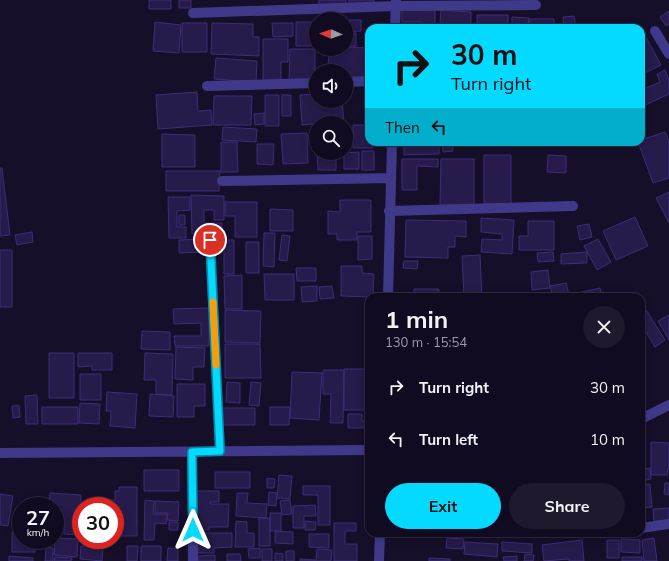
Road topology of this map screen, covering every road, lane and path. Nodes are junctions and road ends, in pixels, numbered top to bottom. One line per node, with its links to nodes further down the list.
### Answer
1 (396, 3): 2 (street); 3 (street); 4 (street)
2 (536, 5)
3 (193, 13)
4 (395, 24)
5 (655, 31): 6 (street)
6 (669, 54)
7 (365, 81): 8 (street)
8 (353, 82)
9 (309, 83): 10 (street)
10 (207, 86)
11 (392, 146): 12 (street)
12 (392, 178): 13 (street); 15 (street)
13 (222, 180)
14 (573, 206): 15 (street)
15 (389, 211): 17 (street)
16 (210, 240): 21 (street)
17 (388, 293)
18 (669, 405): 19 (street)
19 (645, 417)
20 (365, 450): 21 (street)
21 (220, 451): 22 (street)
22 (192, 452): 23 (street); 27 (street)
23 (0, 453)
24 (669, 524): 25 (street)
25 (645, 527)
26 (380, 537): 28 (street)
27 (193, 561)
28 (379, 561)

